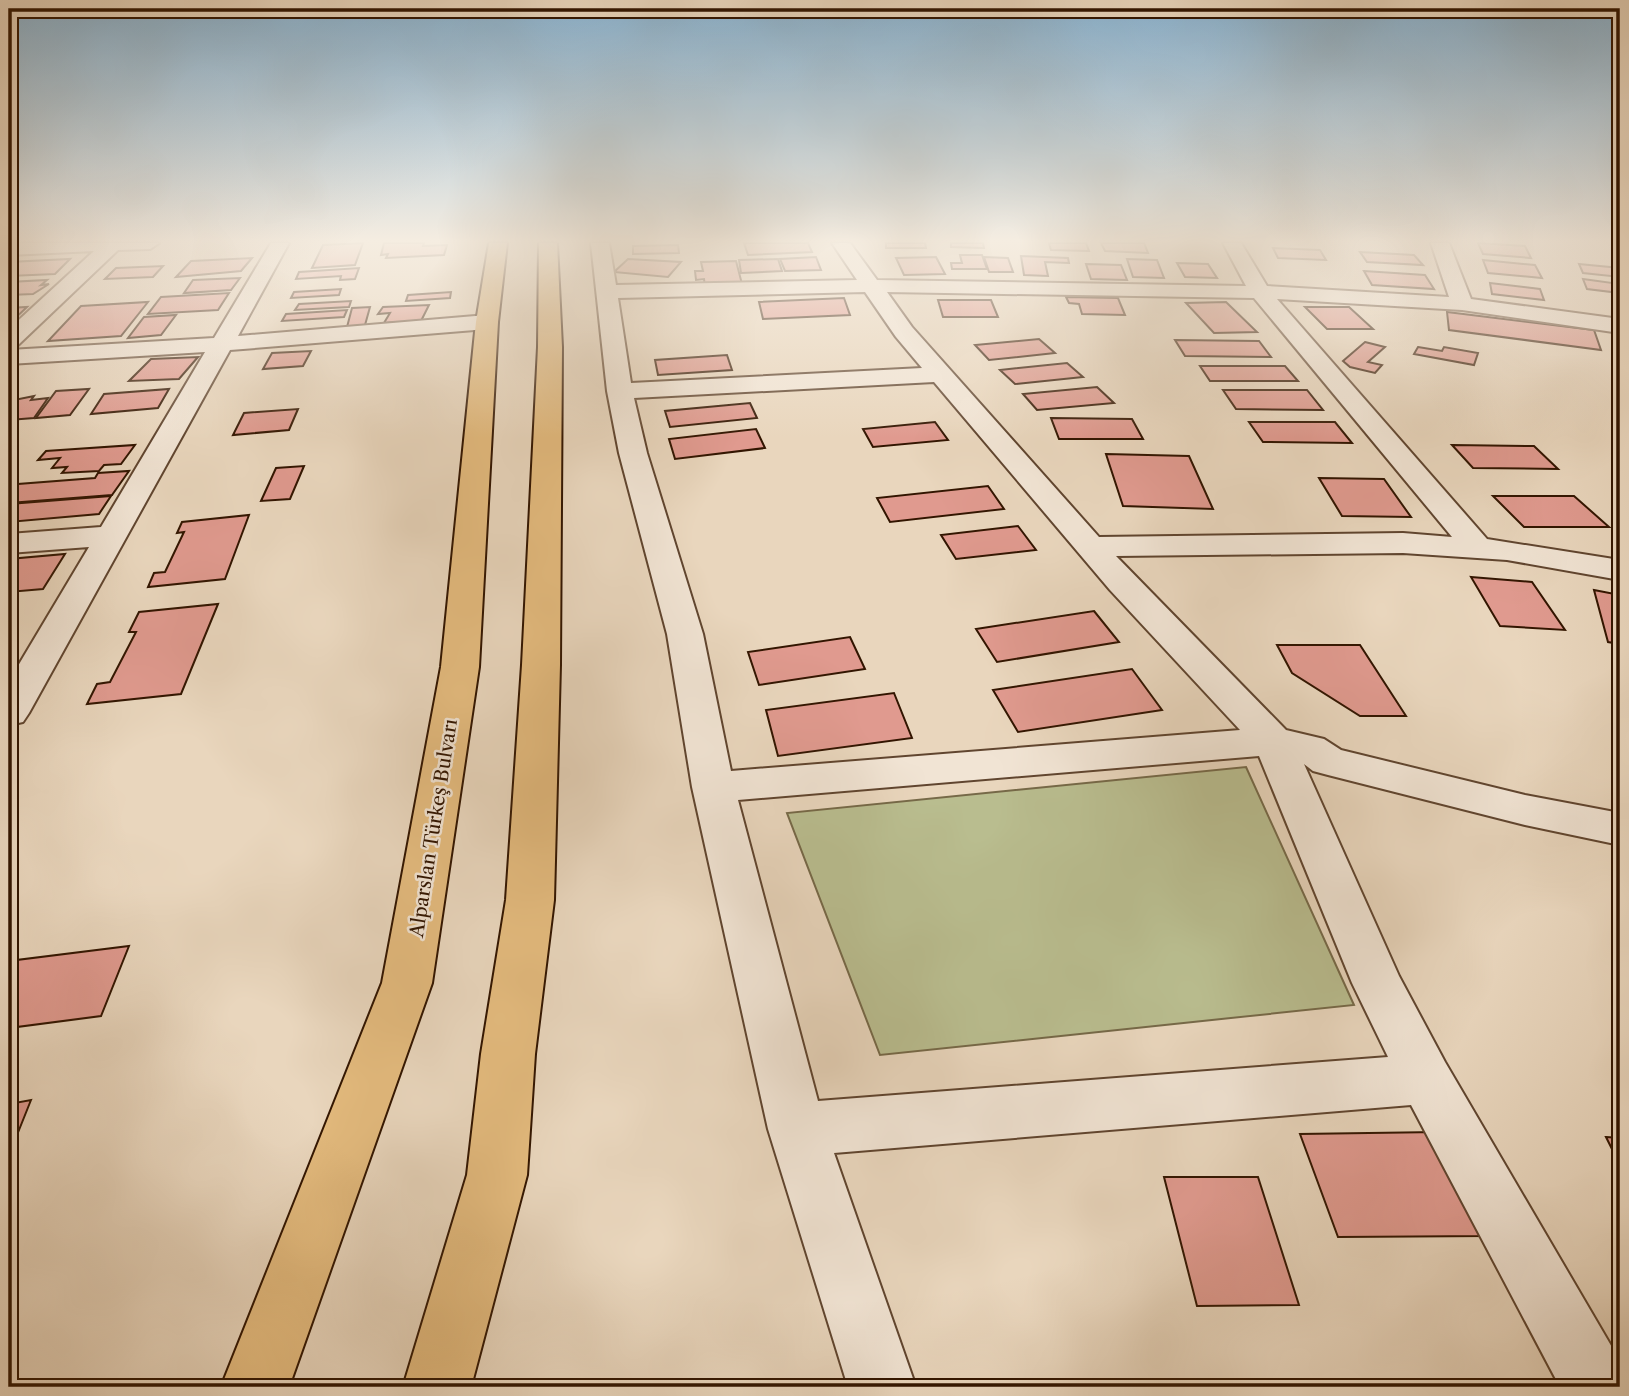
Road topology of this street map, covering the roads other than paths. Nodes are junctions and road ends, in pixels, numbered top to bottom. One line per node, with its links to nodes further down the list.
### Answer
1 (41, 308): 11 (street)
2 (243, 308): 12 (street)
3 (489, 308): 9 (main road, Alparslan Türkeş Bulvarı)
4 (549, 308): 28 (main road)
5 (608, 308): 15 (street)
6 (887, 308): 14 (street)
7 (1274, 308): 19 (street)
8 (1492, 308): 10 (street)
9 (487, 322): 12 (street); 27 (main road, Alparslan Türkeş Bulvarı)
10 (1620, 326)
11 (9, 341)
12 (222, 344): 13 (street); 16 (street)
13 (9, 357)
14 (940, 374): 15 (street); 18 (street)
15 (620, 391): 23 (street)
16 (111, 537): 17 (street); 21 (street)
17 (9, 543)
18 (1091, 547): 19 (street); 22 (street)
19 (1478, 548): 20 (street)
20 (1620, 570)
21 (9, 713)
22 (1273, 741): 23 (street); 24 (street); 25 (street)
23 (713, 787): 26 (street)
24 (1620, 829)
25 (1426, 1079): 26 (street); 30 (street)
26 (797, 1129): 29 (street)
27 (255, 1387)
28 (437, 1387)
29 (882, 1387)
30 (1597, 1387)

